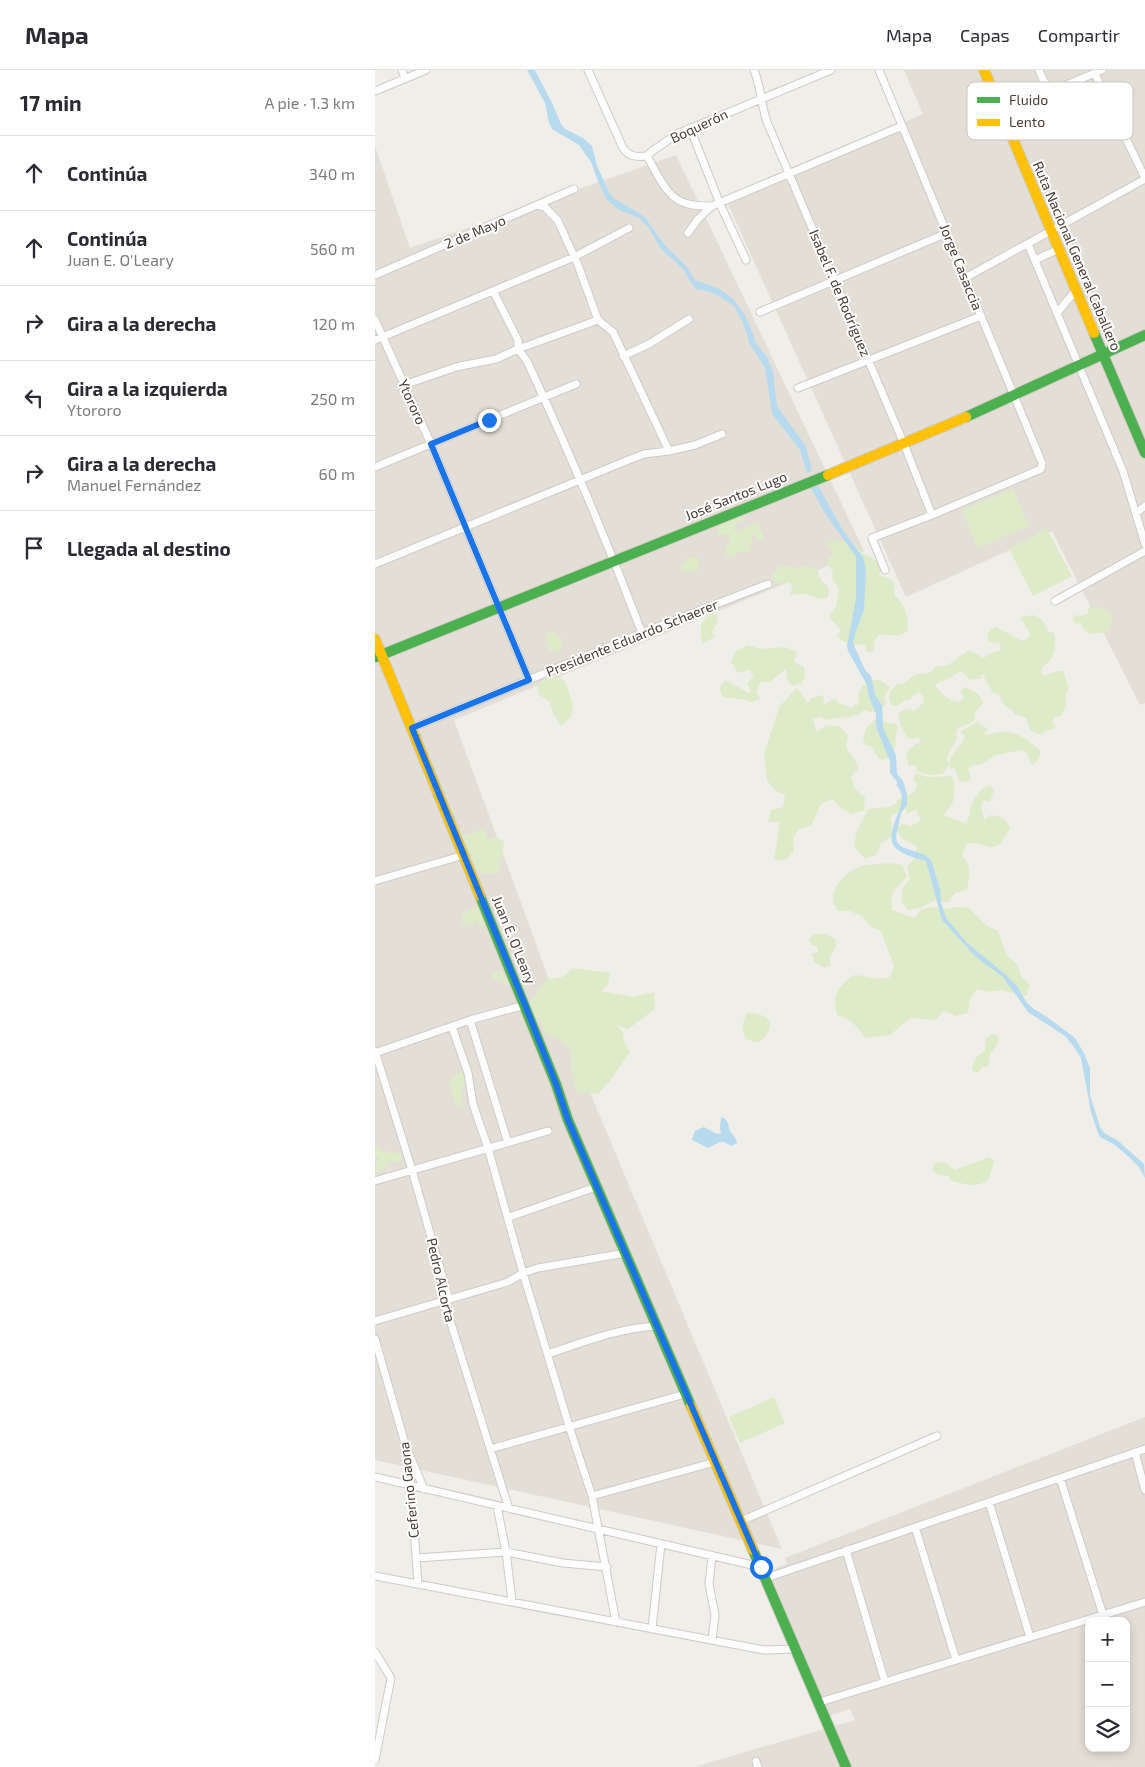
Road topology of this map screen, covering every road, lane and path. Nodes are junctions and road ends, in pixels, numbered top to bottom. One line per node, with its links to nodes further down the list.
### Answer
1 (402, 70): 11 (street)
2 (426, 70): 11 (street)
3 (588, 70): 22 (street)
4 (754, 70): 17 (street, Isabel F. de Rodríguez)
5 (831, 70): 17 (street, Boquerón)
6 (879, 70): 18 (street, Jorge Casaccia)
7 (984, 70): 12 (main road, Ruta Nacional General Caballero)
8 (1039, 70): 13 (street)
9 (1102, 70): 10 (street)
10 (1095, 74): 14 (street); 15 (street)
11 (405, 79): 16 (street)
12 (989, 82)
13 (1044, 82)
14 (1075, 82)
15 (1099, 82)
16 (375, 91)
17 (761, 98): 19 (street, Boquerón); 23 (street, Isabel F. de Rodríguez)
18 (902, 126): 23 (street); 32 (street, Jorge Casaccia)
19 (690, 128): 22 (street, Boquerón); 26 (street)
20 (1013, 140): 30 (main road, Ruta Nacional General Caballero)
21 (1126, 140): 24 (street)
22 (647, 156): 28 (street)
23 (789, 174): 26 (street); 40 (street, Isabel F. de Rodríguez)
24 (1145, 179): 30 (street)
25 (574, 189): 27 (street, 2 de Mayo)
26 (720, 204): 28 (street); 36 (street)
27 (537, 205): 35 (street); 38 (street, 2 de Mayo)
28 (712, 206): 31 (street)
29 (629, 228): 35 (street)
30 (1051, 231): 33 (street); 34 (main road, Ruta Nacional General Caballero)
31 (688, 233)
32 (947, 233): 39 (street, Jorge Casaccia); 40 (street)
33 (1029, 244): 37 (street); 39 (street)
34 (1059, 249): 37 (street); 42 (main road, Ruta Nacional General Caballero)
35 (574, 257): 41 (street); 48 (street)
36 (746, 260)
37 (1035, 260): 44 (street)
38 (375, 275)
39 (965, 278): 45 (street, Jorge Casaccia)
40 (834, 279): 43 (street); 55 (street, Isabel F. de Rodríguez)
41 (493, 290): 50 (street); 52 (street)
42 (1076, 290): 44 (street); 53 (main road, Ruta Nacional General Caballero)
43 (760, 312)
44 (1057, 313): 56 (street)
45 (981, 316): 55 (street); 60 (street, Jorge Casaccia)
46 (689, 319): 54 (street)
47 (375, 320): 50 (street, Ytororo)
48 (598, 320): 52 (street); 54 (street)
49 (1145, 335): 53 (main road, José Santos Lugo)
50 (383, 337): 51 (street); 57 (street, Ytororo)
51 (375, 340)
52 (518, 349): 57 (street); 61 (street)
53 (1103, 353): 56 (main road, José Santos Lugo); 66 (main road, Ruta Nacional General Caballero)
54 (623, 356): 65 (street)
55 (869, 360): 59 (street); 64 (street, Isabel F. de Rodríguez)
56 (1079, 365): 60 (main road, José Santos Lugo); 70 (street)
57 (404, 384): 63 (street, Ytororo)
58 (576, 384): 61 (street)
59 (798, 388)
60 (1015, 396): 64 (main road, José Santos Lugo); 71 (street, Jorge Casaccia)
61 (544, 398): 63 (street); 68 (street)
62 (722, 434): 65 (street)
63 (431, 444): 67 (street); 72 (street, Ytororo)
64 (904, 444): 71 (street, Isabel F. de Rodríguez); 75 (main road, José Santos Lugo)
65 (669, 451): 68 (street)
66 (1145, 452)
67 (375, 467)
68 (580, 478): 72 (street); 75 (street)
69 (1145, 506): 70 (street)
70 (1136, 513): 73 (street)
71 (932, 515): 77 (street)
72 (465, 527): 76 (street); 80 (street, Ytororo)
73 (1145, 544)
74 (1145, 551): 79 (street)
75 (614, 560): 80 (main road, José Santos Lugo); 81 (street)
76 (375, 564)
77 (885, 570)
78 (768, 584): 81 (street, Presidente Eduardo Schaerer)
79 (1055, 601)
80 (499, 608): 83 (main road, José Santos Lugo); 84 (street, Ytororo)
81 (642, 633): 84 (street, Presidente Eduardo Schaerer)
82 (375, 639): 83 (main road, Juan E. O'Leary)
83 (378, 656): 85 (main road, Juan E. O'Leary)
84 (529, 680): 85 (street, Presidente Eduardo Schaerer)
85 (412, 728): 86 (main road, Juan E. O'Leary)
86 (464, 855): 87 (street); 88 (main road, Juan E. O'Leary)
87 (375, 881)
88 (525, 1005): 89 (street); 97 (main road, Juan E. O'Leary)
89 (469, 1020): 90 (street); 93 (street)
90 (452, 1026): 91 (street); 94 (street)
91 (375, 1053): 95 (street, Pedro Alcorta)
92 (548, 1131): 93 (street)
93 (508, 1142): 94 (street)
94 (488, 1148): 95 (street); 98 (street)
95 (413, 1170): 96 (street); 101 (street, Pedro Alcorta)
96 (375, 1181)
97 (597, 1188): 98 (street); 99 (main road, Juan E. O'Leary)
98 (509, 1217): 100 (street)
99 (625, 1253): 100 (street); 103 (main road, Juan E. O'Leary)
100 (523, 1273): 101 (street); 105 (street)
101 (449, 1300): 102 (street); 110 (street, Pedro Alcorta)
102 (375, 1321)
103 (657, 1326): 105 (street); 106 (main road, Juan E. O'Leary)
104 (375, 1339): 109 (street, Ceferino Gaona)
105 (548, 1354): 107 (street)
106 (685, 1394): 107 (street); 113 (main road, Juan E. O'Leary)
107 (569, 1426): 110 (street); 119 (street)
108 (937, 1436): 123 (street)
109 (406, 1447): 116 (street, Ceferino Gaona); 117 (street)
110 (491, 1449): 122 (street, Pedro Alcorta)
111 (1145, 1449): 112 (street)
112 (1135, 1452): 115 (street); 118 (street)
113 (715, 1462): 119 (street); 123 (main road, Juan E. O'Leary)
114 (375, 1477): 116 (street)
115 (1060, 1478): 120 (street); 138 (street)
116 (411, 1486): 117 (street); 130 (street, Ceferino Gaona)
117 (424, 1489): 121 (street)
118 (1145, 1490)
119 (592, 1496): 125 (street)
120 (989, 1502): 124 (street); 141 (street)
121 (497, 1506): 122 (street); 128 (street)
122 (509, 1508): 125 (street)
123 (741, 1521): 132 (main road, Juan E. O'Leary)
124 (915, 1527): 127 (street); 145 (street)
125 (599, 1530): 126 (street); 131 (street)
126 (661, 1544): 129 (street); 140 (street)
127 (846, 1550): 134 (street); 146 (street)
128 (506, 1552): 130 (street); 131 (street); 136 (street)
129 (712, 1556): 132 (street); 142 (street)
130 (416, 1558): 135 (street, Ceferino Gaona)
131 (607, 1567): 139 (street)
132 (761, 1567): 134 (main road, Juan E. O'Leary)
133 (375, 1576): 135 (street)
134 (766, 1578): 143 (main road, Juan E. O'Leary)
135 (418, 1584): 136 (street)
136 (511, 1602): 139 (street)
137 (1145, 1602): 138 (street)
138 (1103, 1615): 141 (street)
139 (616, 1622): 140 (street)
140 (652, 1629): 142 (street)
141 (1030, 1637): 145 (street)
142 (712, 1640): 143 (street)
143 (797, 1649): 147 (main road, Juan E. O'Leary)
144 (375, 1652): 148 (street)
145 (956, 1660): 146 (street)
146 (885, 1682): 147 (street)
147 (820, 1702): 149 (main road, Juan E. O'Leary)
148 (375, 1760)
149 (847, 1767)

